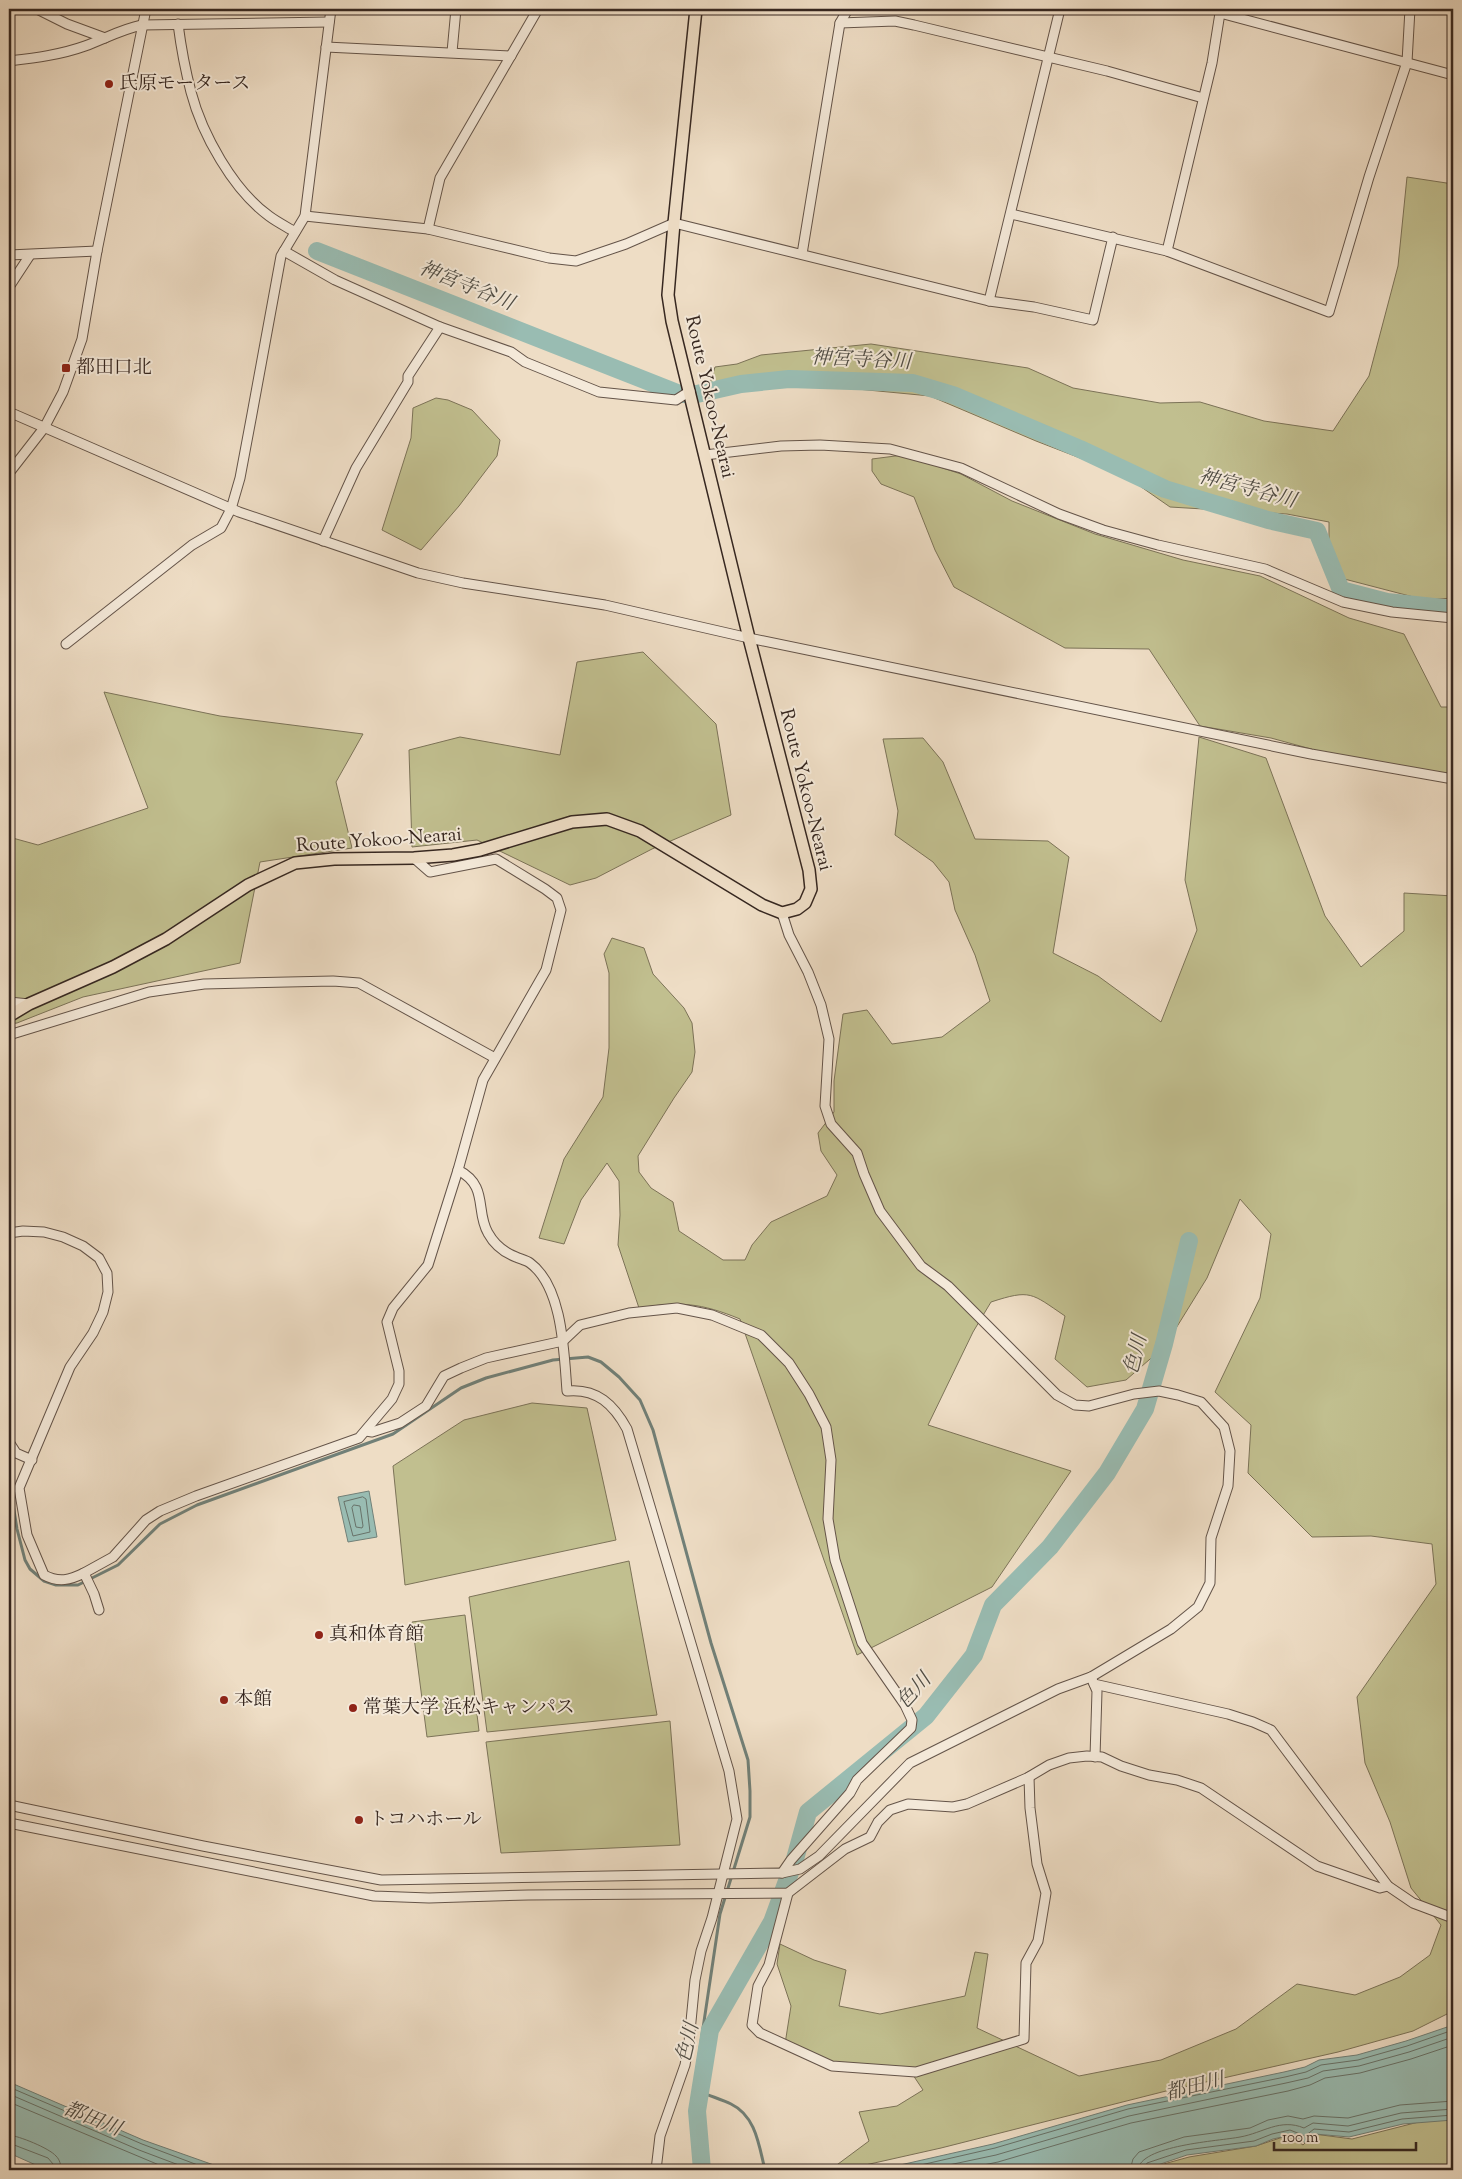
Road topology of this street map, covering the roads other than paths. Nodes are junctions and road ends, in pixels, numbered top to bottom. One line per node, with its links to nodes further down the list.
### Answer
1 (37, 9): 15 (street)
2 (146, 9): 14 (street)
3 (331, 9): 11 (street)
4 (456, 9): 17 (street)
5 (538, 9): 18 (street)
6 (696, 9): 26 (main road, Route Yokoo-Nearai)
7 (848, 9): 12 (street)
8 (1060, 9): 19 (street)
9 (1410, 9): 21 (street)
10 (1220, 11): 21 (street); 23 (street)
11 (329, 22): 13 (street); 16 (street)
12 (840, 23): 19 (street); 33 (street)
13 (178, 24): 14 (street); 28 (street)
14 (142, 25): 15 (street); 30 (street)
15 (105, 38): 20 (street)
16 (326, 47): 17 (street); 25 (street)
17 (452, 52): 18 (street)
18 (511, 56): 27 (street)
19 (1048, 58): 23 (street); 24 (street)
20 (9, 62)
21 (1407, 62): 22 (street); 32 (street)
22 (1453, 75)
23 (1203, 98): 32 (street)
24 (1011, 214): 29 (street); 37 (street)
25 (305, 216): 27 (street); 28 (street)
26 (674, 223): 27 (street); 33 (street); 39 (main road, Route Yokoo-Nearai)
27 (428, 230)
28 (295, 232): 31 (street)
29 (1113, 237): 32 (street); 37 (street)
30 (97, 251): 35 (street); 41 (street)
31 (284, 251): 38 (street); 44 (street)
32 (1167, 251)
33 (802, 254): 37 (street)
34 (9, 255): 35 (street)
35 (30, 255): 36 (street)
36 (9, 287)
37 (989, 301)
38 (440, 327): 39 (street); 45 (street)
39 (690, 391): 42 (main road, Route Yokoo-Nearai)
40 (9, 412): 41 (street)
41 (44, 428): 43 (street); 44 (street)
42 (705, 455): 46 (street); 47 (main road, Route Yokoo-Nearai)
43 (9, 473)
44 (232, 509): 45 (street); 48 (street)
45 (323, 541): 47 (street)
46 (1453, 618)
47 (749, 638): 49 (street); 51 (main road, Route Yokoo-Nearai)
48 (66, 644)
49 (1453, 779)
50 (414, 858): 51 (main road, Route Yokoo-Nearai); 53 (main road, Route Yokoo-Nearai); 56 (street)
51 (782, 913): 65 (street)
52 (9, 1002): 53 (street)
53 (29, 1004): 54 (main road, Route Yokoo-Nearai)
54 (9, 1016)
55 (9, 1035): 56 (street)
56 (495, 1058): 57 (street)
57 (458, 1170): 59 (street); 60 (street)
58 (9, 1233): 62 (street)
59 (563, 1341): 60 (street); 70 (street); 71 (street)
60 (366, 1431): 63 (street)
61 (9, 1442): 62 (street)
62 (32, 1460): 63 (street)
63 (85, 1575): 64 (street)
64 (98, 1610)
65 (1093, 1680): 66 (street); 70 (street); 72 (street)
66 (1095, 1757): 67 (street); 72 (street)
67 (1029, 1777): 74 (street); 74 (street)
68 (9, 1805): 71 (street)
69 (9, 1823): 73 (street)
70 (782, 1873): 71 (street)
71 (722, 1875): 73 (street)
72 (1388, 1886): 75 (street)
73 (717, 1893): 74 (street); 76 (street)
74 (788, 1893)
75 (1453, 1918)
76 (656, 2170)

